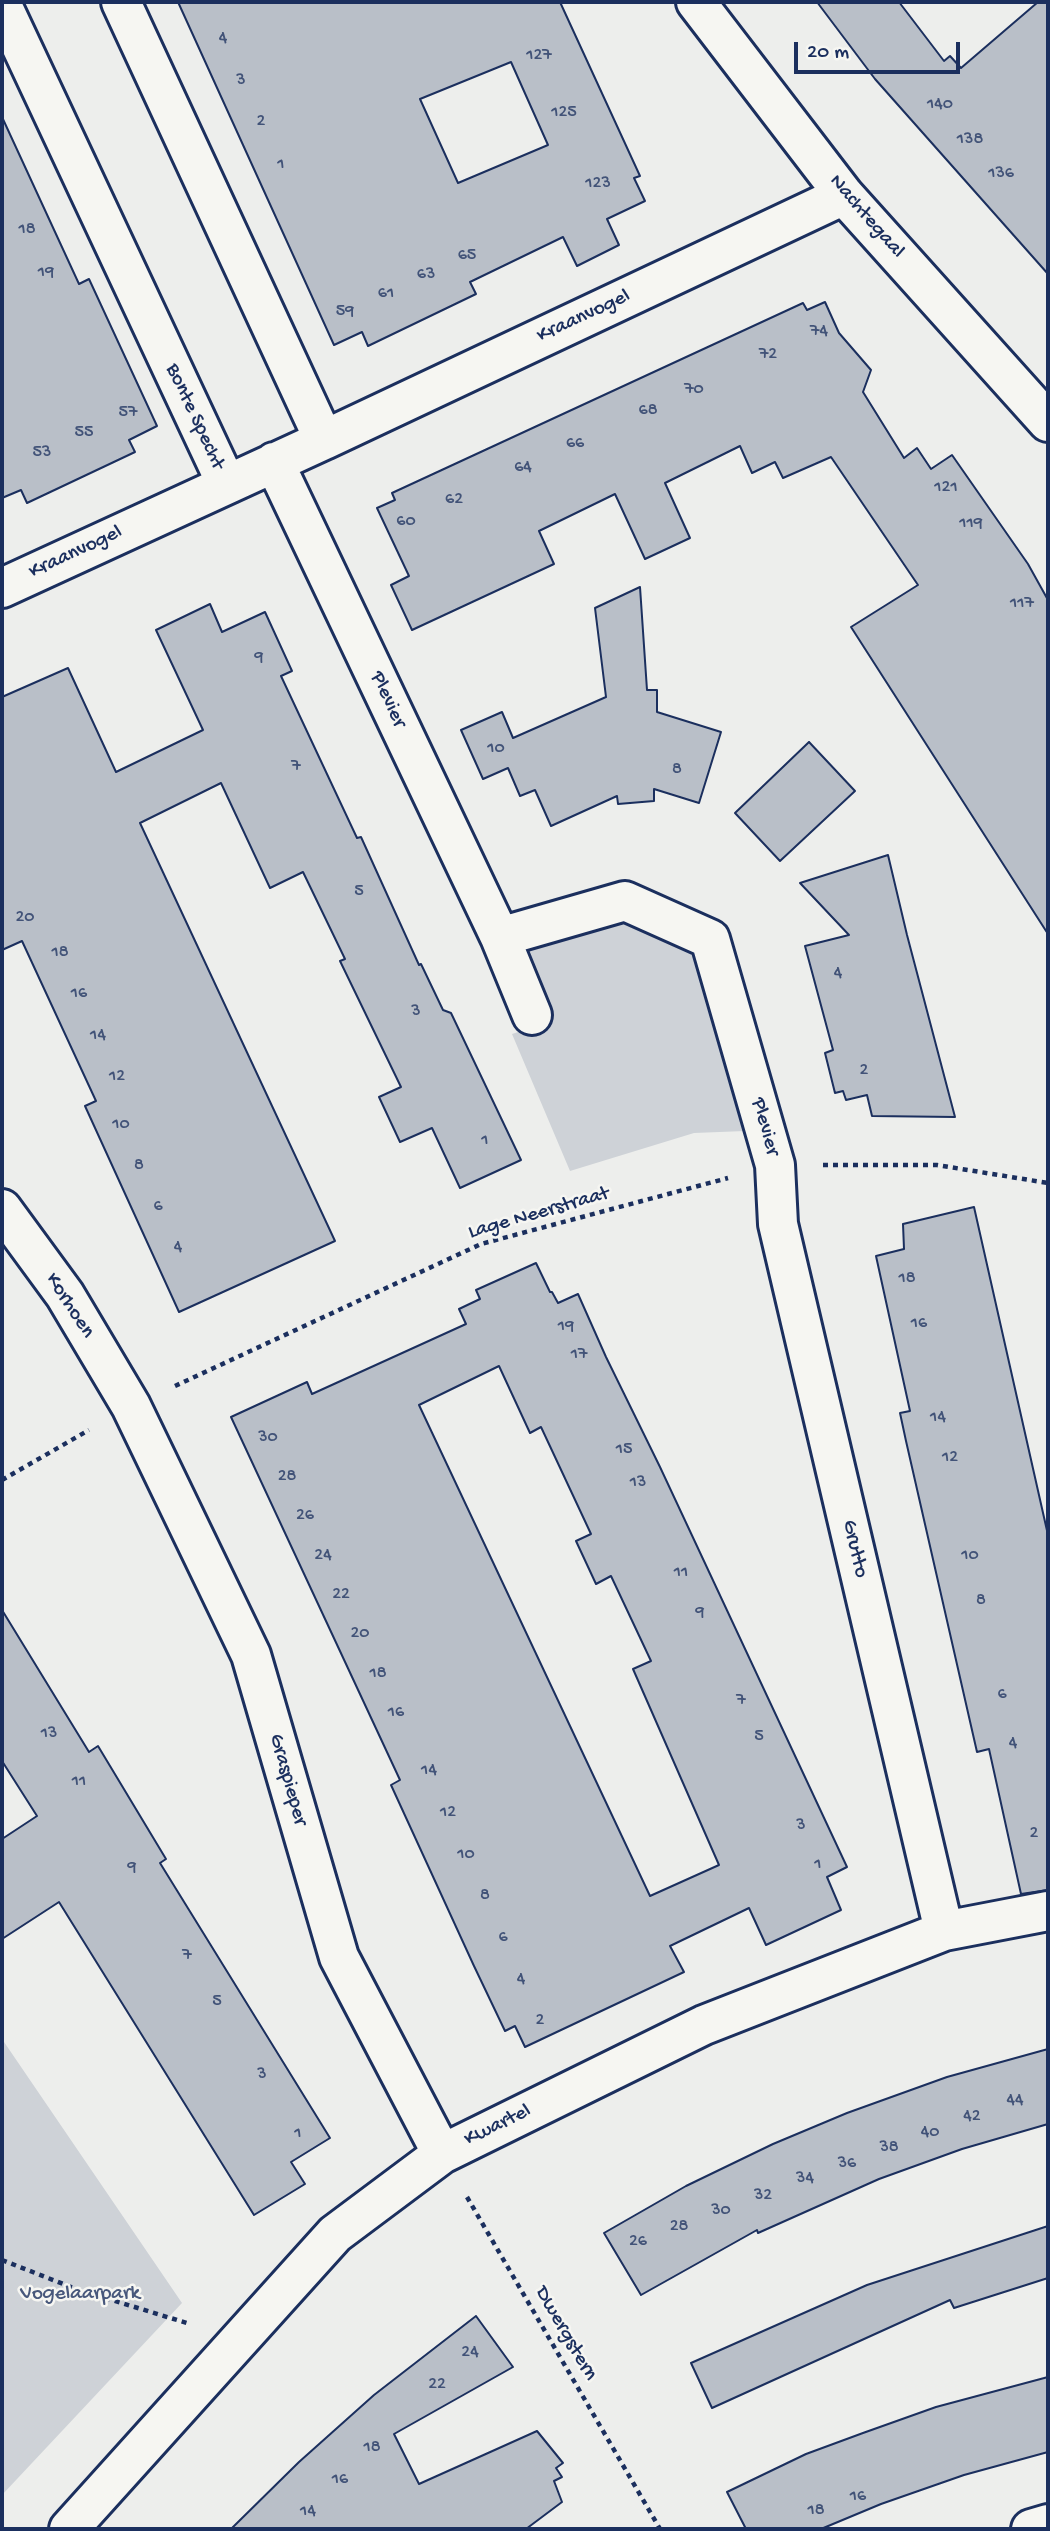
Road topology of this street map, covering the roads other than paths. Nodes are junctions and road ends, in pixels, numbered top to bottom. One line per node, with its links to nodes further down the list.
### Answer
1 (121, 2): 6 (street)
2 (696, 2): 4 (street, Nachtegaal)
3 (2, 5): 8 (street, Bonte Specht)
4 (845, 195): 5 (street, Nachtegaal); 6 (street, Kraanvogel)
5 (1048, 422)
6 (324, 440): 7 (street, Bonte Specht)
7 (274, 463): 8 (street, Bonte Specht); 10 (street, Plevier)
8 (226, 483): 9 (street, Kraanvogel)
9 (2, 588)
10 (500, 937): 11 (street, Plevier); 12 (street, Plevier)
11 (532, 1015)
12 (775, 1165): 16 (street, Grutto)
13 (2, 1209): 14 (street, Korhoen)
14 (131, 1406): 17 (street, Graspieper)
15 (1048, 1910): 16 (street, Kwartel)
16 (944, 1931): 17 (street, Kwartel)
17 (442, 2154): 19 (street, Kwartel)
18 (1048, 2524): 20 (street)
19 (69, 2529)
20 (1031, 2529)

